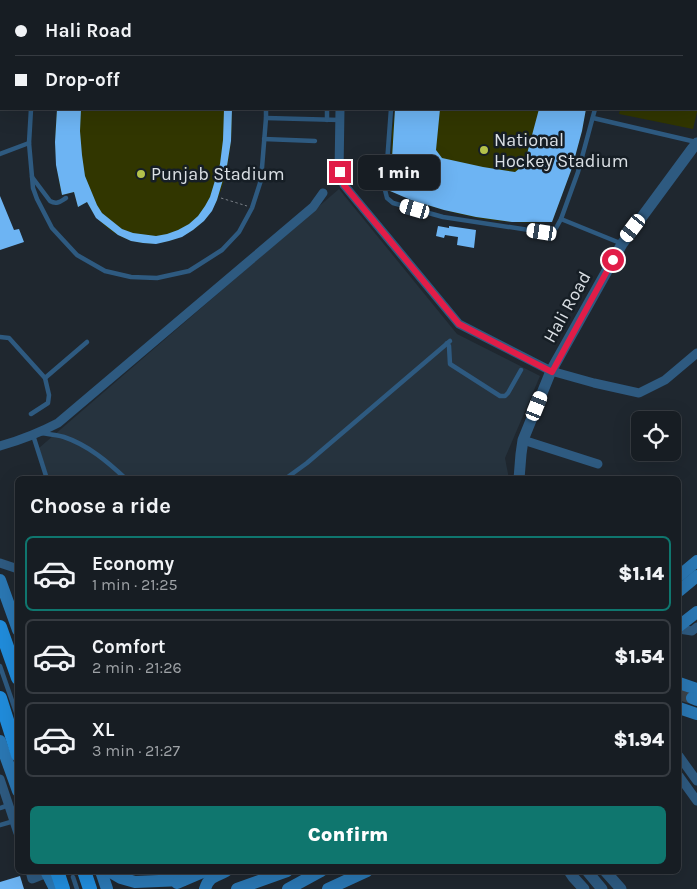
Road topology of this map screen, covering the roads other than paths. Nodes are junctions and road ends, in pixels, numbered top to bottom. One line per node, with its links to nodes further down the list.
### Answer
1 (31, 110): 13 (lane)
2 (266, 110): 7 (lane)
3 (327, 110): 9 (lane)
4 (340, 110): 10 (street)
5 (391, 110): 19 (lane)
6 (595, 110): 8 (lane)
7 (266, 118): 9 (lane); 11 (lane)
8 (593, 118): 14 (lane); 19 (lane)
9 (327, 120): 10 (lane)
10 (340, 120): 25 (street)
11 (264, 139): 12 (lane); 16 (lane)
12 (315, 141)
13 (29, 143): 15 (lane); 16 (lane)
14 (696, 146): 20 (street, Hali Road)
15 (0, 154)
16 (31, 176): 18 (lane)
17 (323, 193): 28 (street)
18 (66, 198)
19 (561, 219): 20 (lane)
20 (622, 244): 25 (street, Hali Road)
21 (0, 337): 26 (lane)
22 (87, 342): 26 (lane)
23 (697, 352): 25 (street)
24 (521, 370): 34 (lane)
25 (552, 372): 29 (street, Hali Road)
26 (45, 378): 27 (lane)
27 (31, 414)
28 (36, 434): 30 (street); 32 (lane); 33 (lane)
29 (523, 440): 31 (street); 35 (street, Hali Road)
30 (0, 446)
31 (598, 464)
32 (46, 476)
33 (122, 476)
34 (289, 476)
35 (519, 476)
36 (697, 561): 39 (main road)
37 (0, 563): 38 (street)
38 (15, 568)
39 (681, 574)
40 (697, 576): 42 (main road)
41 (0, 580): 44 (main road)
42 (681, 589)
43 (697, 612): 45 (main road)
44 (15, 622)
45 (681, 625)
46 (0, 627): 50 (main road)
47 (697, 627): 48 (street)
48 (681, 628)
49 (0, 666): 54 (lane)
50 (15, 670)
51 (681, 685): 52 (main road)
52 (695, 696)
53 (0, 698): 58 (main road)
54 (15, 709)
55 (687, 710): 56 (street)
56 (697, 721)
57 (0, 741): 63 (main road)
58 (15, 746)
59 (681, 759): 62 (street)
60 (0, 779): 65 (street)
61 (681, 779): 64 (street)
62 (697, 781)
63 (15, 783)
64 (697, 800)
65 (4, 807): 66 (street)
66 (14, 821): 67 (street); 68 (lane)
67 (15, 824)
68 (0, 825)
69 (31, 874): 70 (street)
70 (45, 874)
71 (50, 874): 87 (main road)
72 (51, 874): 88 (main road)
73 (52, 874): 89 (main road)
74 (78, 874): 90 (lane); 91 (main road)
75 (102, 874): 92 (main road)
76 (114, 874): 85 (main road)
77 (198, 874): 85 (main road)
78 (220, 874): 94 (main road)
79 (279, 874): 95 (main road)
80 (316, 874): 96 (main road)
81 (363, 874): 86 (main road)
82 (571, 874): 98 (street); 99 (street)
83 (590, 874): 100 (street)
84 (608, 874): 101 (street)
85 (183, 880): 93 (main road)
86 (350, 884): 97 (main road)
87 (47, 889)
88 (55, 889)
89 (63, 889)
90 (77, 889)
91 (90, 889)
92 (107, 889)
93 (161, 889)
94 (205, 889)
95 (237, 889)
96 (288, 889)
97 (328, 889)
98 (575, 889)
99 (584, 889)
100 (602, 889)
101 (621, 889)

